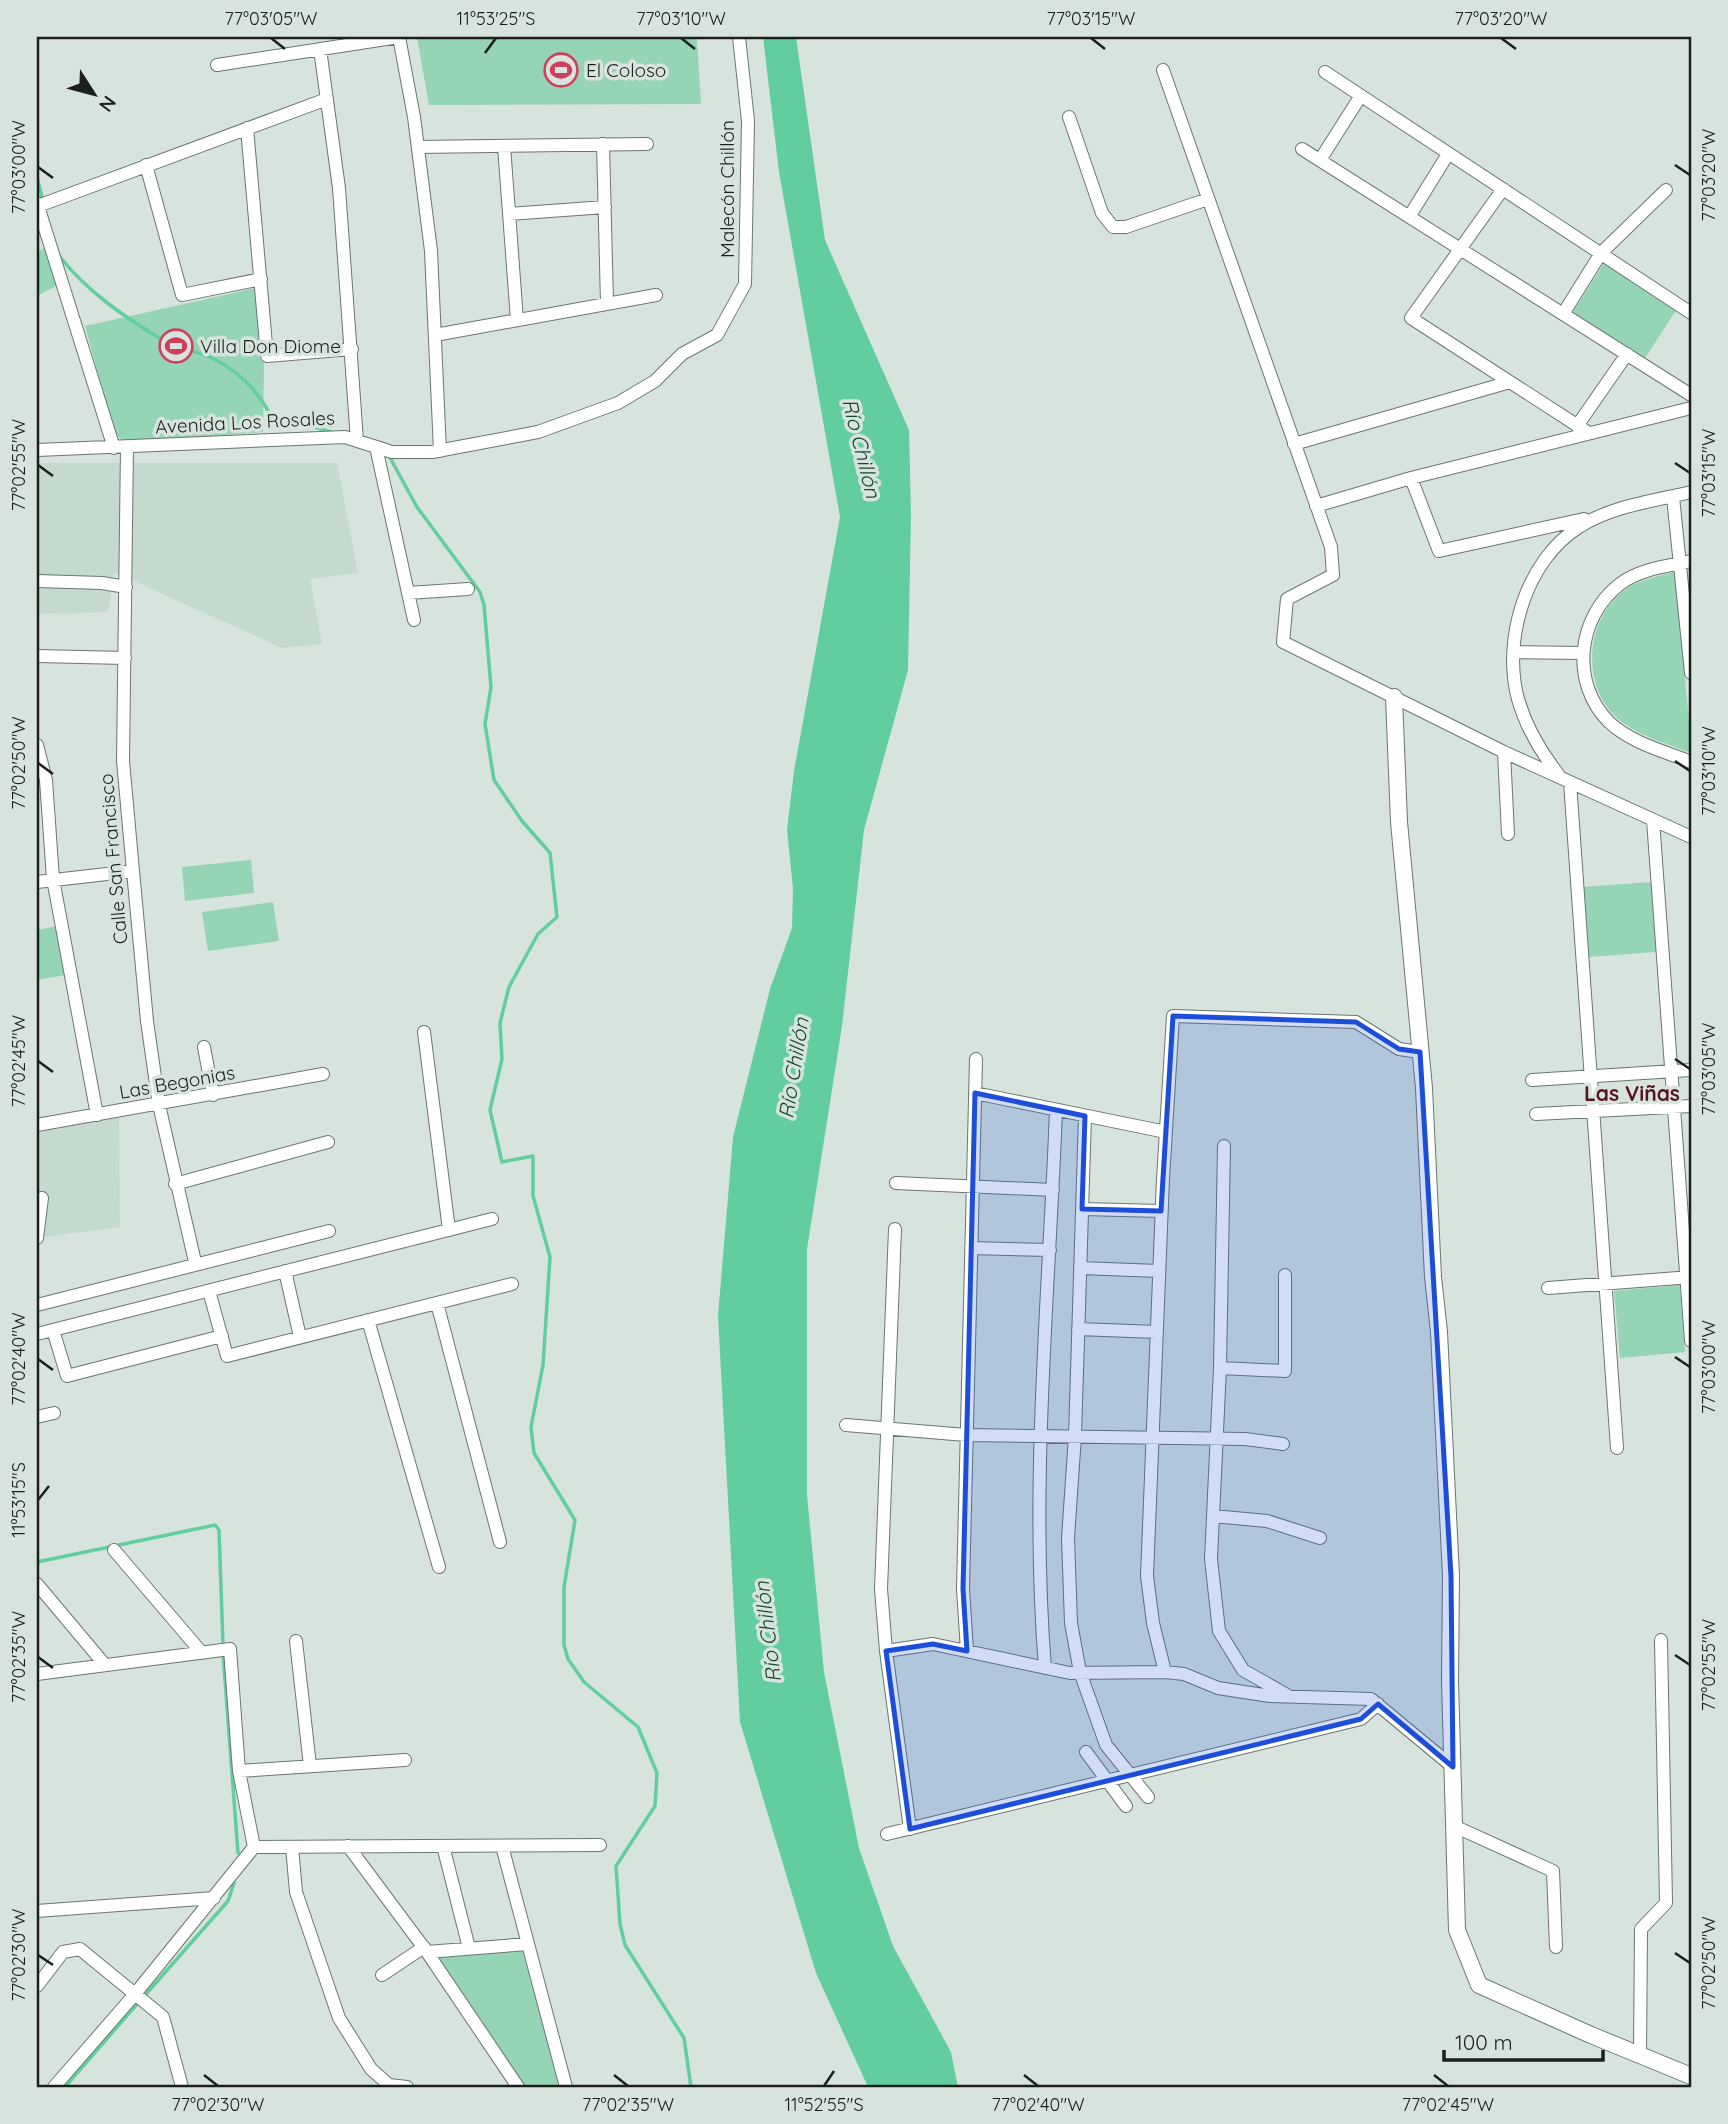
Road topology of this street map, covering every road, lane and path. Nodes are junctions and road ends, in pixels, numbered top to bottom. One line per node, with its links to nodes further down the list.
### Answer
1 (399, 37): 3 (street); 14 (street)
2 (739, 37): 35 (street, Malecón Chillón)
3 (320, 49): 4 (street); 8 (street)
4 (217, 65)
5 (1163, 70): 21 (street)
6 (1325, 72): 7 (street)
7 (1360, 97): 16 (street); 17 (street)
8 (327, 99): 10 (street); 36 (street)
9 (1069, 117): 21 (street)
10 (247, 128): 18 (street); 28 (street)
11 (603, 144): 12 (street); 13 (street); 23 (street)
12 (647, 144)
13 (503, 146): 14 (street); 24 (street)
14 (418, 147): 34 (street)
15 (1302, 149): 17 (street)
16 (1448, 154): 19 (street); 25 (street)
17 (1320, 160): 25 (street)
18 (146, 165): 22 (street); 28 (street)
19 (1503, 189): 26 (street); 27 (street)
20 (1666, 190): 27 (street)
21 (1208, 199): 44 (street)
22 (37, 204): 46 (street, Calle San Francisco)
23 (605, 207): 24 (street); 30 (street)
24 (509, 214): 33 (street)
25 (1409, 217): 26 (street)
26 (1460, 249): 32 (street); 38 (street)
27 (1601, 253): 31 (street); 32 (street)
28 (261, 279): 36 (street)
29 (656, 295): 30 (street)
30 (607, 303): 33 (street)
31 (1691, 313)
32 (1563, 314): 37 (street)
33 (517, 320): 34 (street)
34 (435, 335): 48 (street)
35 (717, 335): 48 (street, Avenida Los Rosales)
36 (352, 349): 43 (street)
37 (1627, 354): 39 (street); 41 (street)
38 (1510, 382): 41 (street); 44 (street)
39 (1691, 395)
40 (1691, 408): 42 (street)
41 (1577, 426): 42 (street)
42 (1589, 433): 49 (street)
43 (357, 441): 45 (street, Avenida Los Rosales); 46 (street, Avenida Los Rosales)
44 (1294, 444): 52 (street)
45 (376, 447): 48 (street, Avenida Los Rosales); 58 (street)
46 (120, 448): 47 (street, Avenida Los Rosales); 56 (street, Calle San Francisco)
47 (37, 450)
48 (440, 451)
49 (1411, 478): 52 (street); 53 (street)
50 (1691, 492): 51 (street)
51 (1673, 497): 53 (street); 54 (street)
52 (1316, 506): 66 (street)
53 (1598, 516): 60 (street)
54 (1686, 562): 61 (street); 62 (street)
55 (37, 580): 56 (street)
56 (125, 587): 64 (street, Calle San Francisco)
57 (468, 589): 58 (street)
58 (408, 593): 59 (street)
59 (414, 620)
60 (1514, 652): 61 (street); 70 (street)
61 (1582, 653): 69 (street)
62 (1690, 655): 65 (street)
63 (37, 656): 64 (street)
64 (125, 658): 74 (street, Calle San Francisco)
65 (1691, 673)
66 (1394, 697): 68 (street); 79 (street)
67 (37, 745): 75 (street)
68 (1504, 752): 70 (street); 72 (street)
69 (1691, 762)
70 (1565, 780): 71 (street); 84 (street)
71 (1653, 821): 73 (street); 82 (street)
72 (1508, 834)
73 (1691, 837)
74 (133, 871): 75 (street); 88 (street, Calle San Francisco)
75 (53, 879): 76 (street); 94 (street)
76 (37, 883)
77 (424, 1032): 109 (street)
78 (204, 1047): 87 (street)
79 (1420, 1052): 97 (street); 167 (street)
80 (976, 1059): 86 (street)
81 (1691, 1070): 82 (street)
82 (1672, 1071): 84 (street); 90 (street)
83 (323, 1074): 87 (street, Las Begonias)
84 (1591, 1076): 85 (street); 92 (street)
85 (1532, 1080)
86 (975, 1093): 91 (street); 102 (street)
87 (213, 1095): 88 (street, Las Begonias)
88 (159, 1105): 94 (street, Las Begonias); 101 (street, Calle San Francisco)
89 (1691, 1106): 90 (street)
90 (1674, 1107): 92 (street); 119 (street)
91 (1056, 1110): 95 (street); 103 (street)
92 (1593, 1111): 93 (street); 121 (street)
93 (1536, 1114)
94 (97, 1115): 96 (street, Las Begonias)
95 (1086, 1116): 97 (street); 105 (street)
96 (37, 1125)
97 (1166, 1132): 106 (street)
98 (328, 1142): 101 (street)
99 (1224, 1146): 134 (street)
100 (897, 1183): 102 (street)
101 (175, 1184): 114 (street, Calle San Francisco)
102 (973, 1188): 103 (street); 112 (street)
103 (1053, 1190): 113 (street)
104 (42, 1198): 111 (street)
105 (1082, 1209): 106 (street); 115 (street)
106 (1161, 1211): 117 (street)
107 (492, 1219): 109 (street)
108 (895, 1228): 138 (street)
109 (449, 1230): 116 (street)
110 (329, 1231): 114 (street)
111 (37, 1238)
112 (971, 1248): 113 (street); 139 (street)
113 (1050, 1250): 140 (street)
114 (195, 1262): 125 (street)
115 (1080, 1268): 117 (street); 127 (street)
116 (285, 1271): 123 (street); 132 (street)
117 (1159, 1271): 129 (street)
118 (1286, 1275): 134 (street)
119 (1689, 1278): 121 (street); 133 (street)
120 (512, 1284): 124 (street)
121 (1605, 1284): 122 (street); 145 (street)
122 (1549, 1288)
123 (209, 1291): 128 (street); 131 (street)
124 (437, 1303): 126 (street); 148 (street)
125 (37, 1306)
126 (368, 1320): 132 (street); 150 (street)
127 (1078, 1329): 129 (street); 141 (street)
128 (53, 1330): 130 (street); 131 (street)
129 (1157, 1332): 142 (street)
130 (37, 1334)
131 (222, 1336): 132 (street)
132 (300, 1337)
133 (1691, 1341)
134 (1220, 1367): 143 (street)
135 (54, 1413): 136 (street)
136 (37, 1417)
137 (846, 1424): 138 (street)
138 (887, 1429): 139 (street); 154 (street)
139 (966, 1435): 140 (street); 155 (street)
140 (1042, 1436): 141 (street); 158 (street)
141 (1075, 1436): 142 (street); 159 (street)
142 (1153, 1438): 143 (street); 160 (street)
143 (1218, 1439): 144 (street); 146 (street)
144 (1283, 1444)
145 (1617, 1448)
146 (1213, 1516): 147 (street); 162 (street)
147 (1320, 1538)
148 (500, 1542)
149 (114, 1550): 156 (street)
150 (439, 1567)
151 (37, 1584): 157 (street)
152 (1661, 1640): 191 (street)
153 (296, 1641): 166 (street)
154 (886, 1651): 155 (street); 174 (street)
155 (967, 1651): 158 (street)
156 (202, 1653): 157 (street); 168 (street)
157 (105, 1665): 161 (street)
158 (1045, 1668): 159 (street)
159 (1080, 1672): 160 (street); 169 (street)
160 (1165, 1672): 162 (street)
161 (37, 1674)
162 (1289, 1697): 163 (street)
163 (1378, 1704): 167 (street); 169 (street)
164 (1086, 1752): 170 (street)
165 (405, 1760): 166 (street)
166 (310, 1766): 168 (street)
167 (1453, 1767): 173 (street)
168 (239, 1771): 180 (street)
169 (1132, 1775): 170 (street); 171 (street)
170 (1108, 1781): 172 (street); 174 (street)
171 (1149, 1797)
172 (1126, 1805)
173 (1456, 1827): 185 (street); 191 (street)
174 (909, 1829): 175 (street)
175 (887, 1834)
176 (348, 1846): 177 (street); 181 (street); 187 (street)
177 (443, 1846): 178 (street); 186 (street)
178 (502, 1846): 179 (street); 184 (street)
179 (600, 1846)
180 (254, 1847): 181 (street); 182 (street)
181 (292, 1847): 195 (street)
182 (214, 1898): 183 (street); 190 (street)
183 (37, 1911)
184 (528, 1944): 186 (street); 197 (street)
185 (1556, 1947)
186 (469, 1948): 187 (street)
187 (426, 1949): 188 (street); 196 (street)
188 (382, 1975)
189 (37, 1986): 190 (street)
190 (135, 1994): 193 (street); 194 (street)
191 (1640, 2055): 192 (street)
192 (1691, 2076)
193 (54, 2087)
194 (182, 2087)
195 (407, 2087)
196 (518, 2087)
197 (566, 2087)

